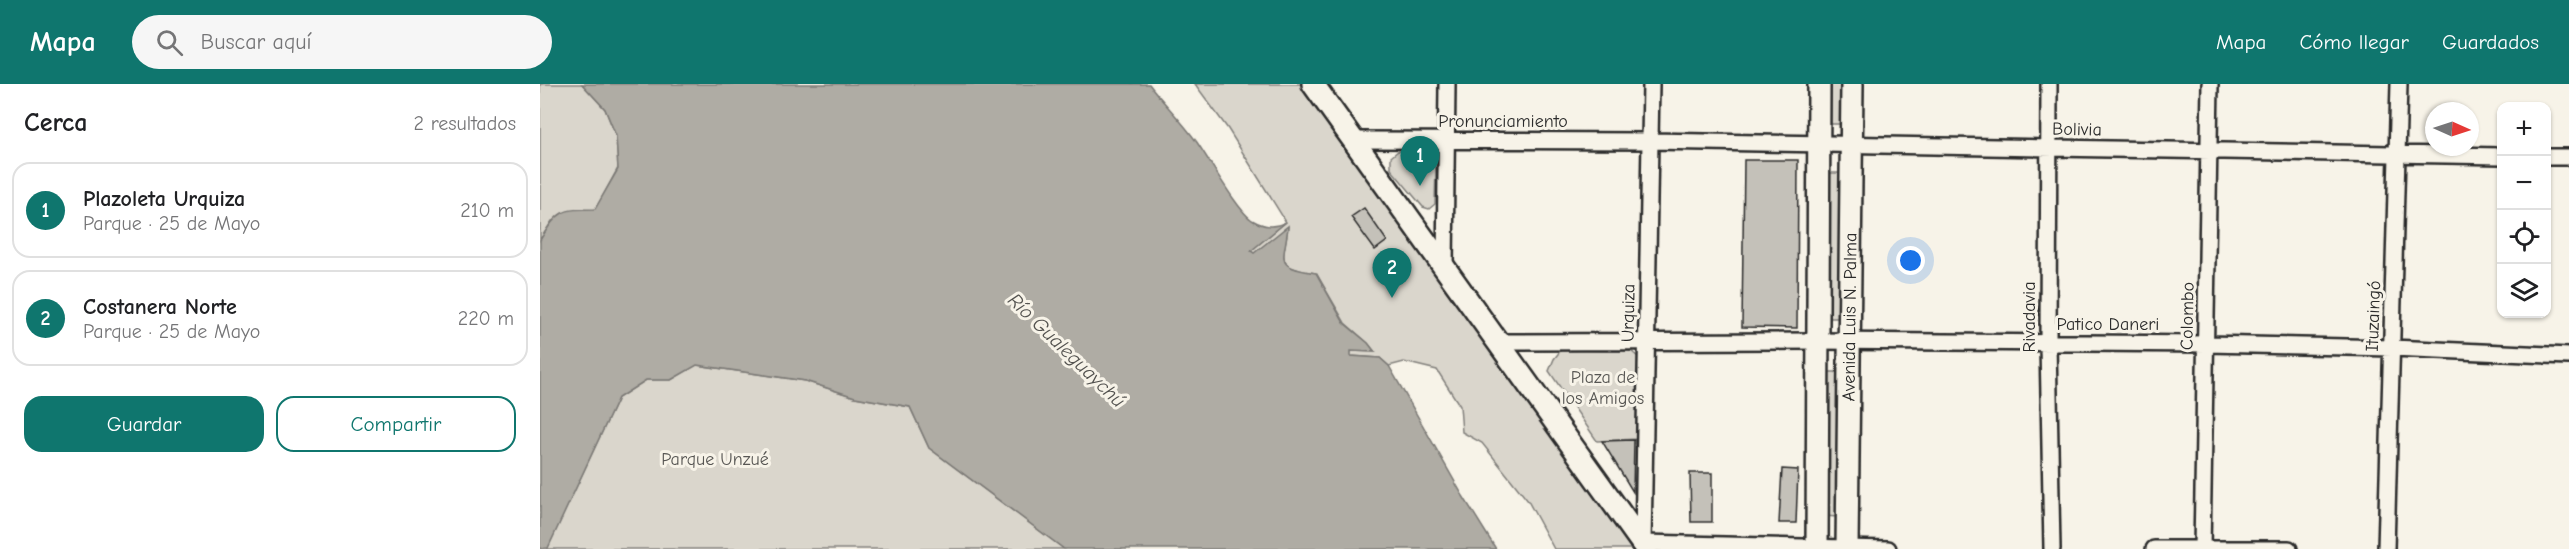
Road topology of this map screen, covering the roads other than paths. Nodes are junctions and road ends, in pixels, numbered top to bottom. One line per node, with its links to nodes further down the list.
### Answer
1 (1313, 84): 9 (main road)
2 (1447, 84): 10 (street)
3 (1652, 84): 11 (street, Urquiza)
4 (1819, 84): 12 (main road, Avenida Luis N. Palma)
5 (1852, 84): 13 (main road, Avenida Luis N. Palma)
6 (2049, 84): 14 (street, Rivadavia)
7 (2210, 84): 15 (street, Colombo)
8 (2399, 84): 16 (street, Ituzaingó)
9 (1354, 140): 10 (street, Pronunciamiento); 20 (main road)
10 (1446, 140): 11 (street, Pronunciamiento); 20 (street)
11 (1651, 141): 12 (street, Bolivia); 24 (street, Urquiza)
12 (1819, 144): 13 (street, Bolivia); 21 (main road, Avenida Luis N. Palma)
13 (1852, 145): 14 (street, Bolivia); 22 (main road, Avenida Luis N. Palma)
14 (2049, 148): 15 (street, Bolivia); 25 (street, Rivadavia)
15 (2208, 151): 16 (street, Bolivia); 26 (street, Colombo)
16 (2397, 154): 17 (street, Bolivia); 27 (street, Ituzaingó)
17 (2497, 156)
18 (2551, 156): 19 (street)
19 (2569, 157)
20 (1445, 268): 23 (main road)
21 (1816, 341): 22 (street, Patico Daneri); 24 (street, Patico Daneri); 30 (main road, Avenida Luis N. Palma)
22 (1850, 341): 25 (street, Patico Daneri); 32 (main road, Avenida Luis N. Palma)
23 (1499, 342): 24 (street, Patico Daneri); 29 (main road)
24 (1647, 343): 29 (street, Urquiza)
25 (2048, 344): 26 (street, Patico Daneri); 34 (street, Rivadavia)
26 (2207, 344): 27 (street, Patico Daneri); 31 (street, Colombo)
27 (2392, 348): 28 (street, Patico Daneri); 37 (street, Ituzaingó)
28 (2569, 356)
29 (1645, 546): 30 (street)
30 (1817, 548): 32 (street)
31 (2202, 548): 35 (street); 36 (street)
32 (1847, 549): 33 (street)
33 (1888, 549)
34 (2052, 549)
35 (2154, 549)
36 (2289, 549)
37 (2386, 549)

